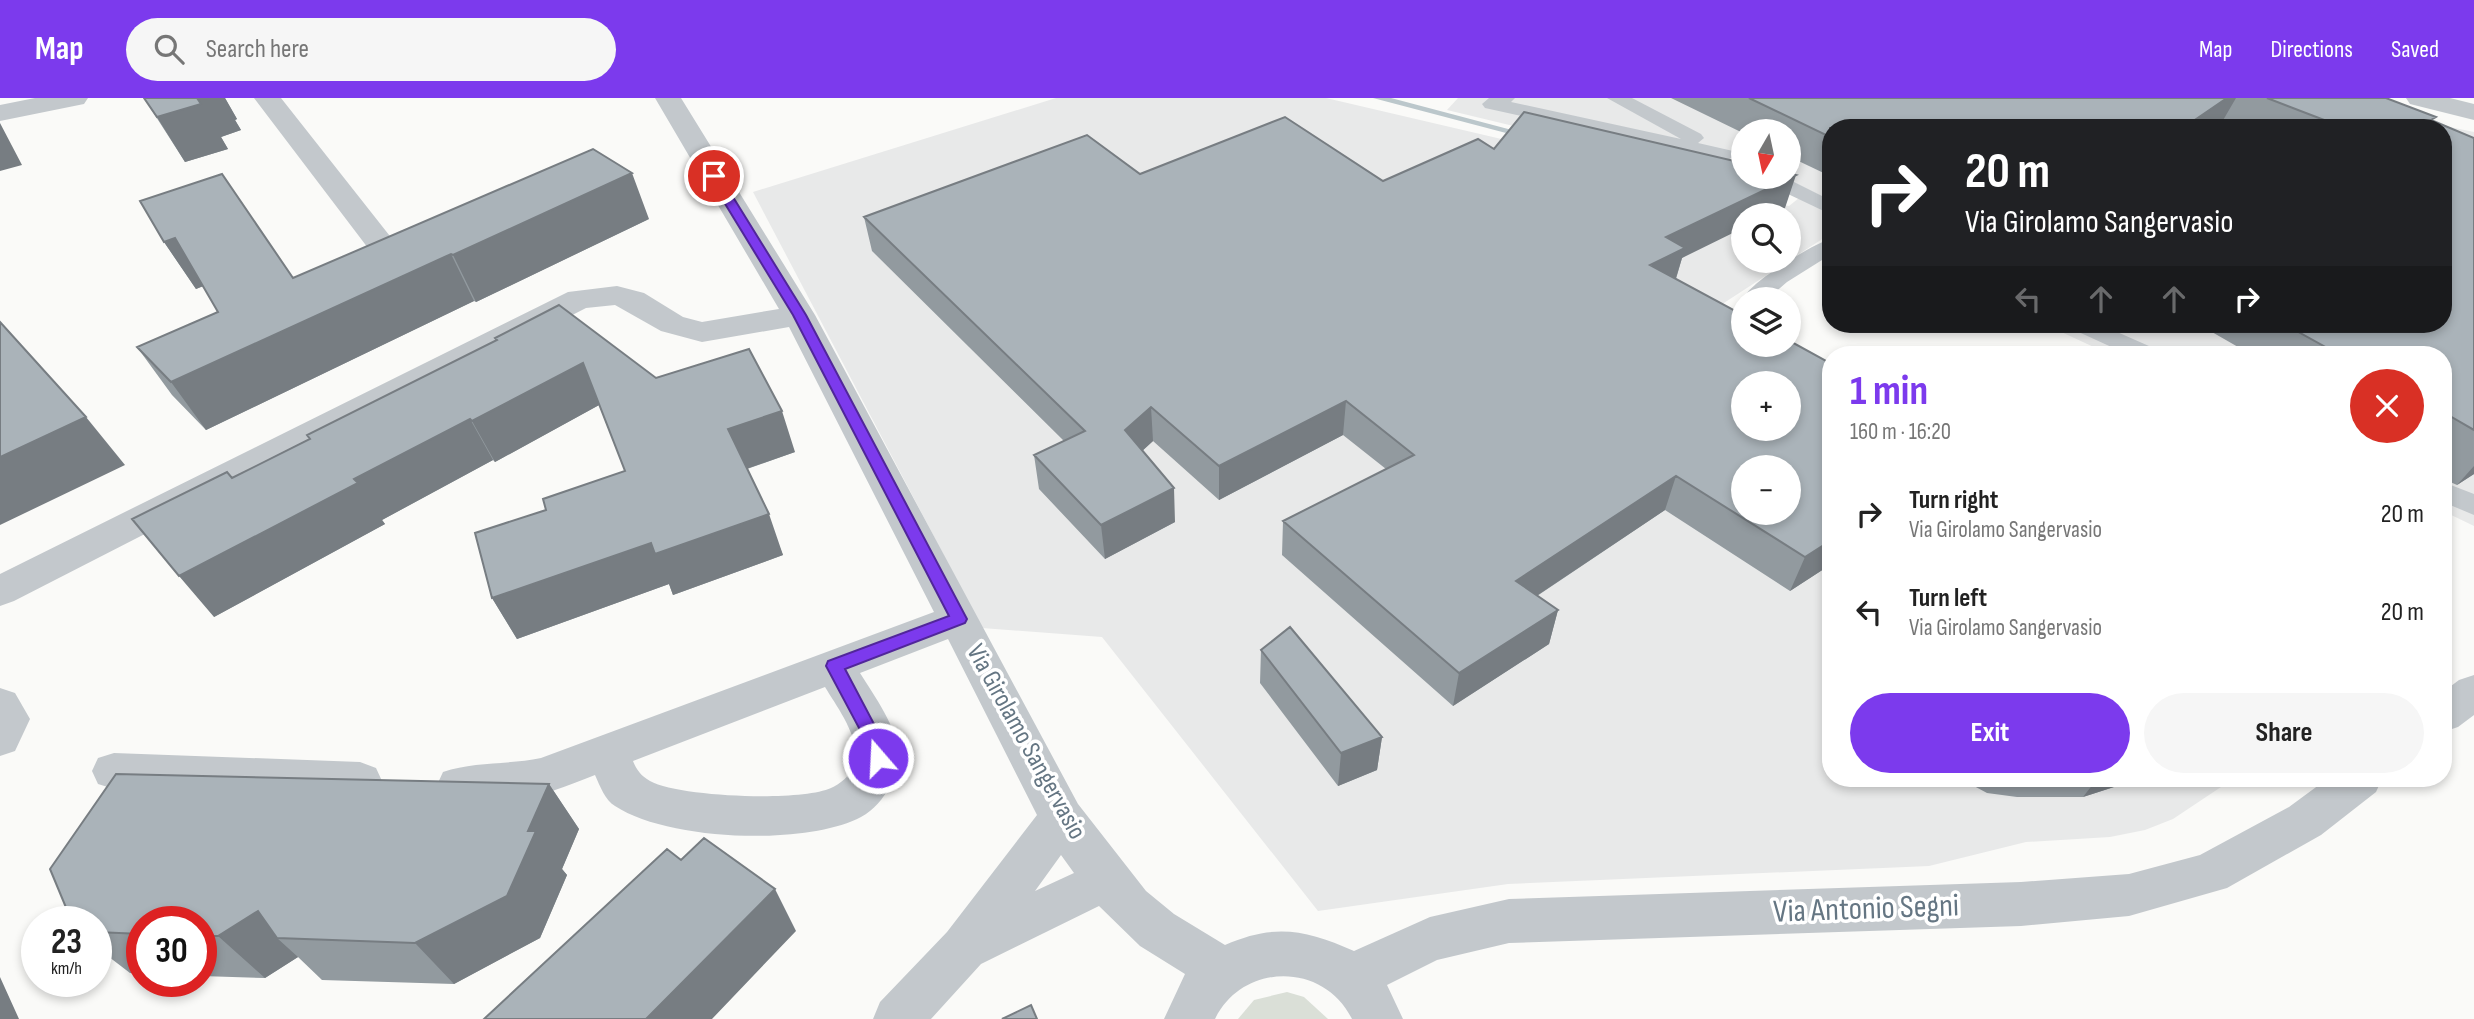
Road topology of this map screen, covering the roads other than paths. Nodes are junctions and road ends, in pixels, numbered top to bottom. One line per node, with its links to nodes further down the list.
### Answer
1 (75, 98): 8 (street)
2 (267, 98): 13 (street)
3 (667, 98): 16 (street, Via Girolamo Sangervasio)
4 (1505, 98): 10 (lane)
5 (1617, 98): 9 (lane)
6 (2419, 98): 7 (street)
7 (2474, 112)
8 (0, 113)
9 (1731, 157)
10 (1731, 158)
11 (1792, 189): 12 (lane)
12 (1822, 204)
13 (382, 246)
14 (1822, 251): 15 (lane)
15 (1767, 287)
16 (799, 315): 21 (street); 22 (street, Via Girolamo Sangervasio)
17 (2100, 333): 18 (lane)
18 (2129, 346)
19 (2452, 495): 20 (lane)
20 (2474, 505)
21 (0, 591)
22 (959, 619): 23 (street, Via Girolamo Sangervasio); 31 (street, Via Girolamo Sangervasio)
23 (834, 666): 28 (street, Via Girolamo Sangervasio); 28 (street)
24 (2474, 692): 26 (street)
25 (0, 705): 27 (street)
26 (2452, 708)
27 (0, 738)
28 (608, 752): 29 (street, Via Girolamo Sangervasio)
29 (114, 771)
30 (2350, 787): 35 (street, Via Antonio Segni)
31 (1062, 818): 32 (street, Via Girolamo Sangervasio); 33 (street)
32 (1106, 880): 33 (street); 34 (street, Via Girolamo Sangervasio)
33 (964, 948): 36 (street)
34 (1223, 970): 35 (street); 37 (street)
35 (1351, 977): 38 (street)
36 (898, 1019)
37 (1189, 1019)
38 (1378, 1019)

